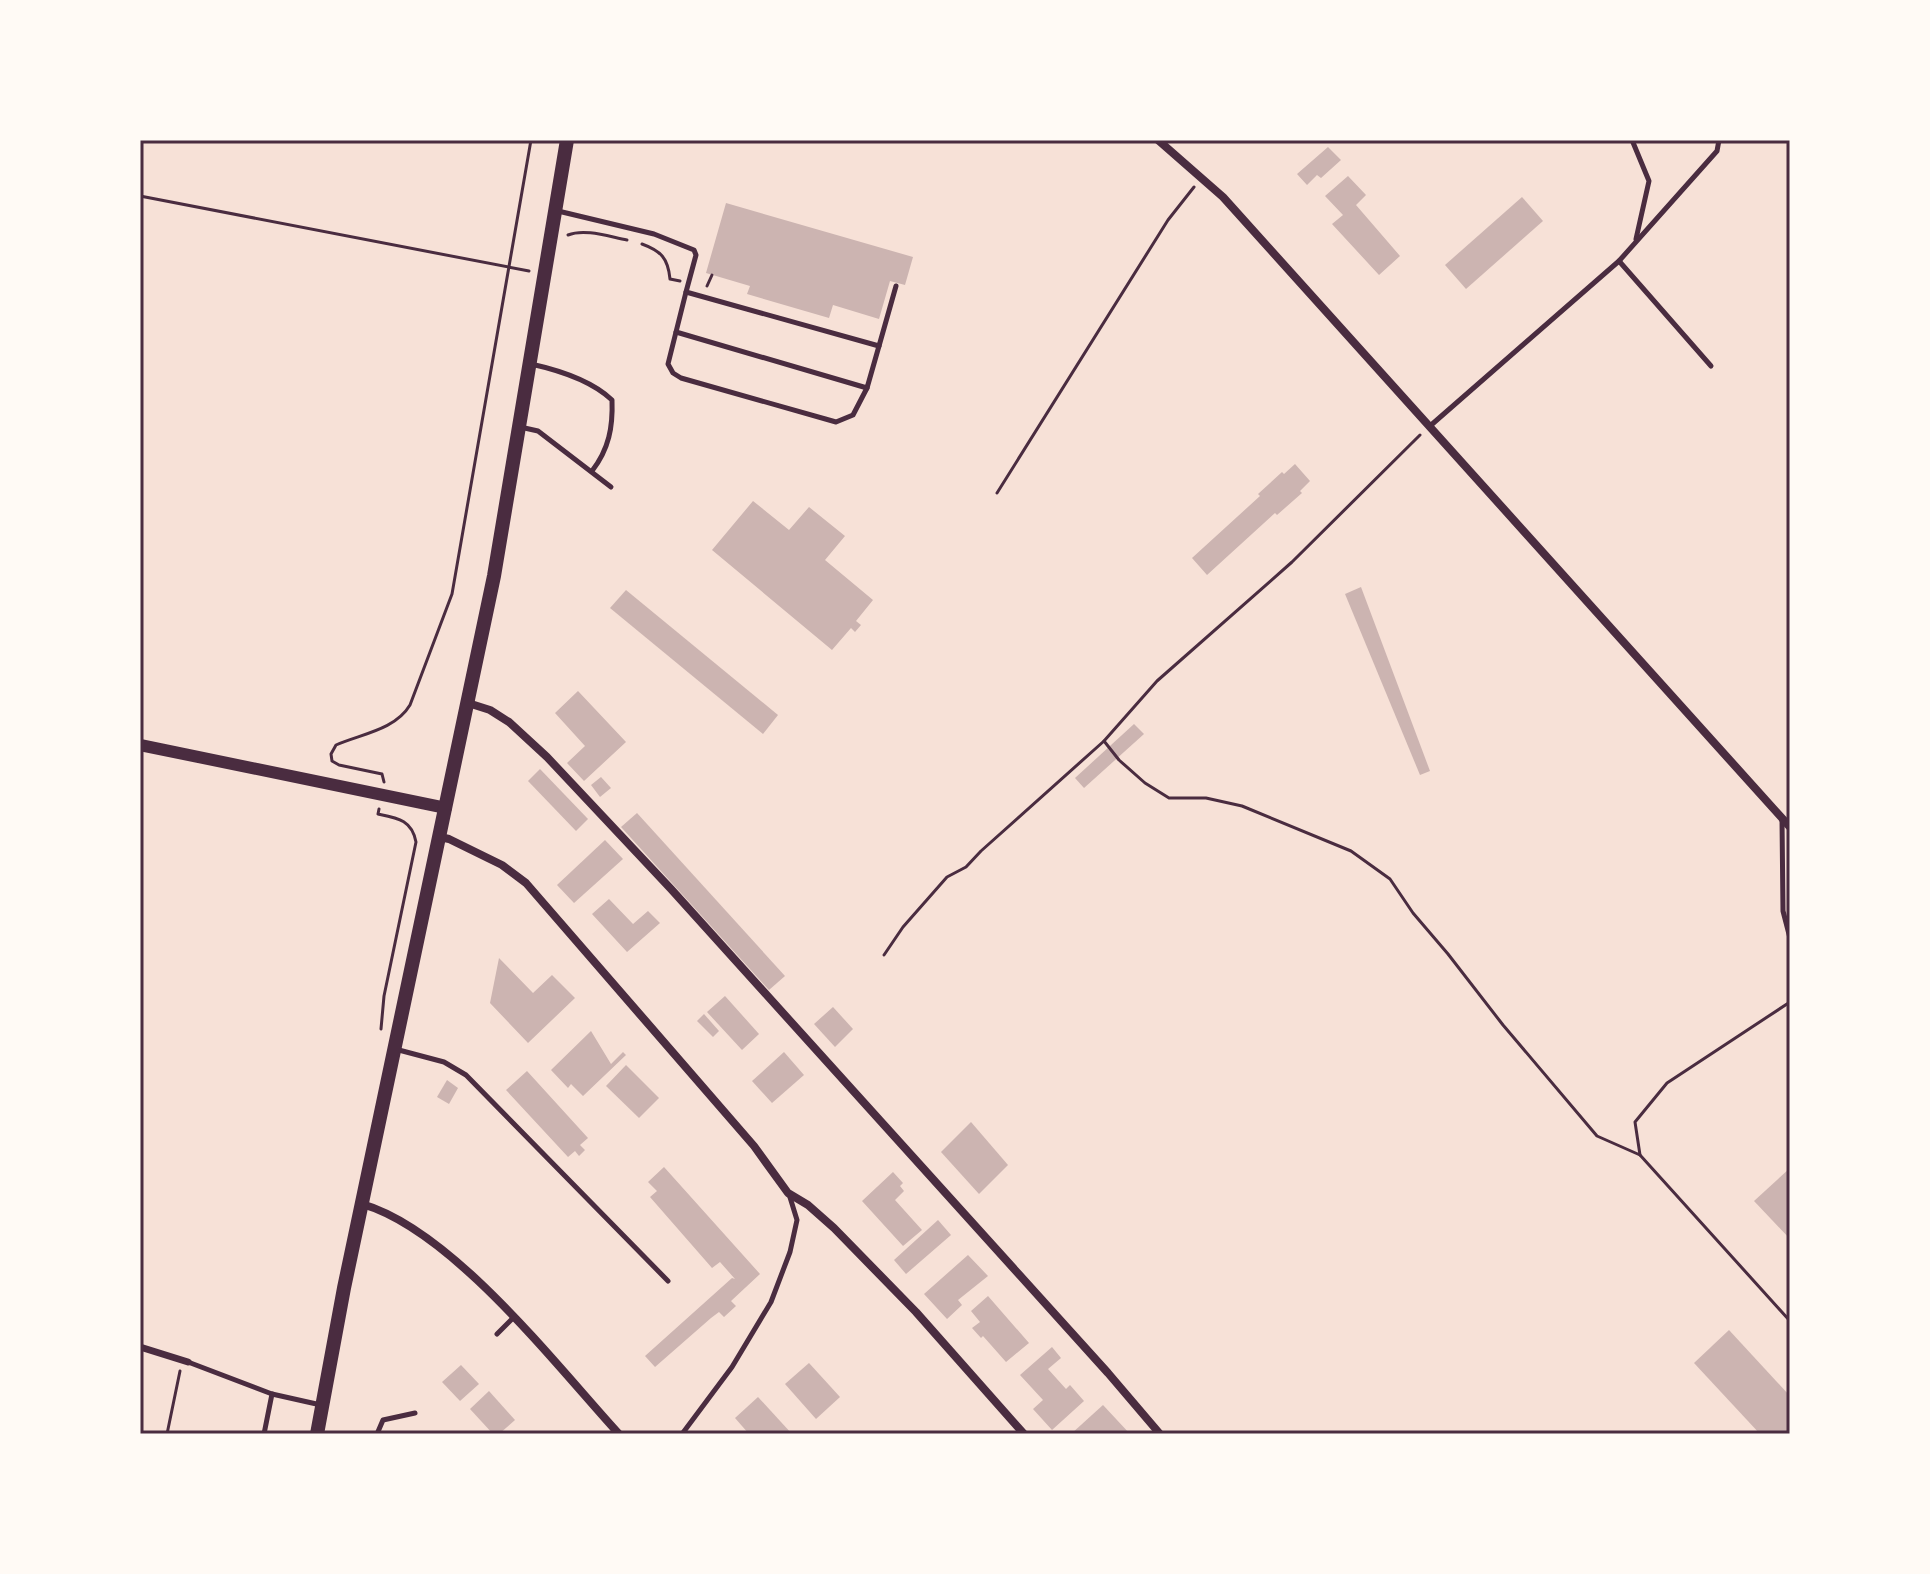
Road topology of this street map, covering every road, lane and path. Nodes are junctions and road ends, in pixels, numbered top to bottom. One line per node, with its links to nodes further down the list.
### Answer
1 (531, 140): 16 (path)
2 (567, 140): 10 (main road)
3 (693, 140): 4 (path)
4 (712, 140)
5 (1158, 140): 8 (street)
6 (1632, 140): 14 (lane)
7 (1719, 140): 14 (lane)
8 (1201, 178): 28 (street); 31 (path)
9 (140, 196): 16 (path)
10 (554, 211): 17 (main road); 19 (lane)
11 (568, 235): 12 (path)
12 (627, 240)
13 (640, 243): 19 (path)
14 (1635, 243): 15 (lane)
15 (1619, 261): 25 (lane); 28 (lane)
16 (509, 268): 17 (path); 35 (path)
17 (544, 274): 24 (main road)
18 (712, 275): 19 (path)
19 (689, 283): 21 (lane)
20 (896, 286): 23 (lane)
21 (686, 292): 22 (lane); 23 (lane)
22 (676, 332): 26 (lane); 26 (lane)
23 (879, 346): 26 (lane)
24 (530, 363): 27 (main road); 29 (lane)
25 (1711, 366)
26 (867, 388)
27 (519, 427): 29 (lane); 32 (main road)
28 (1429, 427): 33 (path); 38 (street)
29 (592, 471): 30 (lane)
30 (611, 487)
31 (997, 493)
32 (468, 703): 37 (main road); 65 (street)
33 (1104, 741): 42 (path); 46 (path)
34 (140, 745): 37 (street)
35 (384, 785)
36 (380, 803): 44 (path)
37 (446, 808): 40 (main road)
38 (1782, 817): 39 (street); 41 (lane)
39 (1790, 827)
40 (440, 837): 45 (main road); 47 (street)
41 (1790, 938)
42 (884, 955)
43 (1790, 1002): 46 (path)
44 (382, 1028)
45 (394, 1048): 48 (main road); 49 (lane)
46 (1640, 1155): 51 (path)
47 (788, 1193): 63 (lane); 64 (street)
48 (362, 1204): 50 (street); 56 (main road)
49 (668, 1281)
50 (514, 1317): 52 (lane); 62 (street)
51 (1790, 1321)
52 (497, 1334)
53 (140, 1347): 54 (street)
54 (185, 1361): 55 (lane); 58 (path)
55 (272, 1394): 56 (lane); 59 (lane)
56 (322, 1405): 60 (main road)
57 (415, 1413): 61 (lane)
58 (167, 1434)
59 (264, 1434)
60 (317, 1434)
61 (377, 1434)
62 (619, 1434)
63 (682, 1434)
64 (1024, 1434)
65 (1160, 1434)

